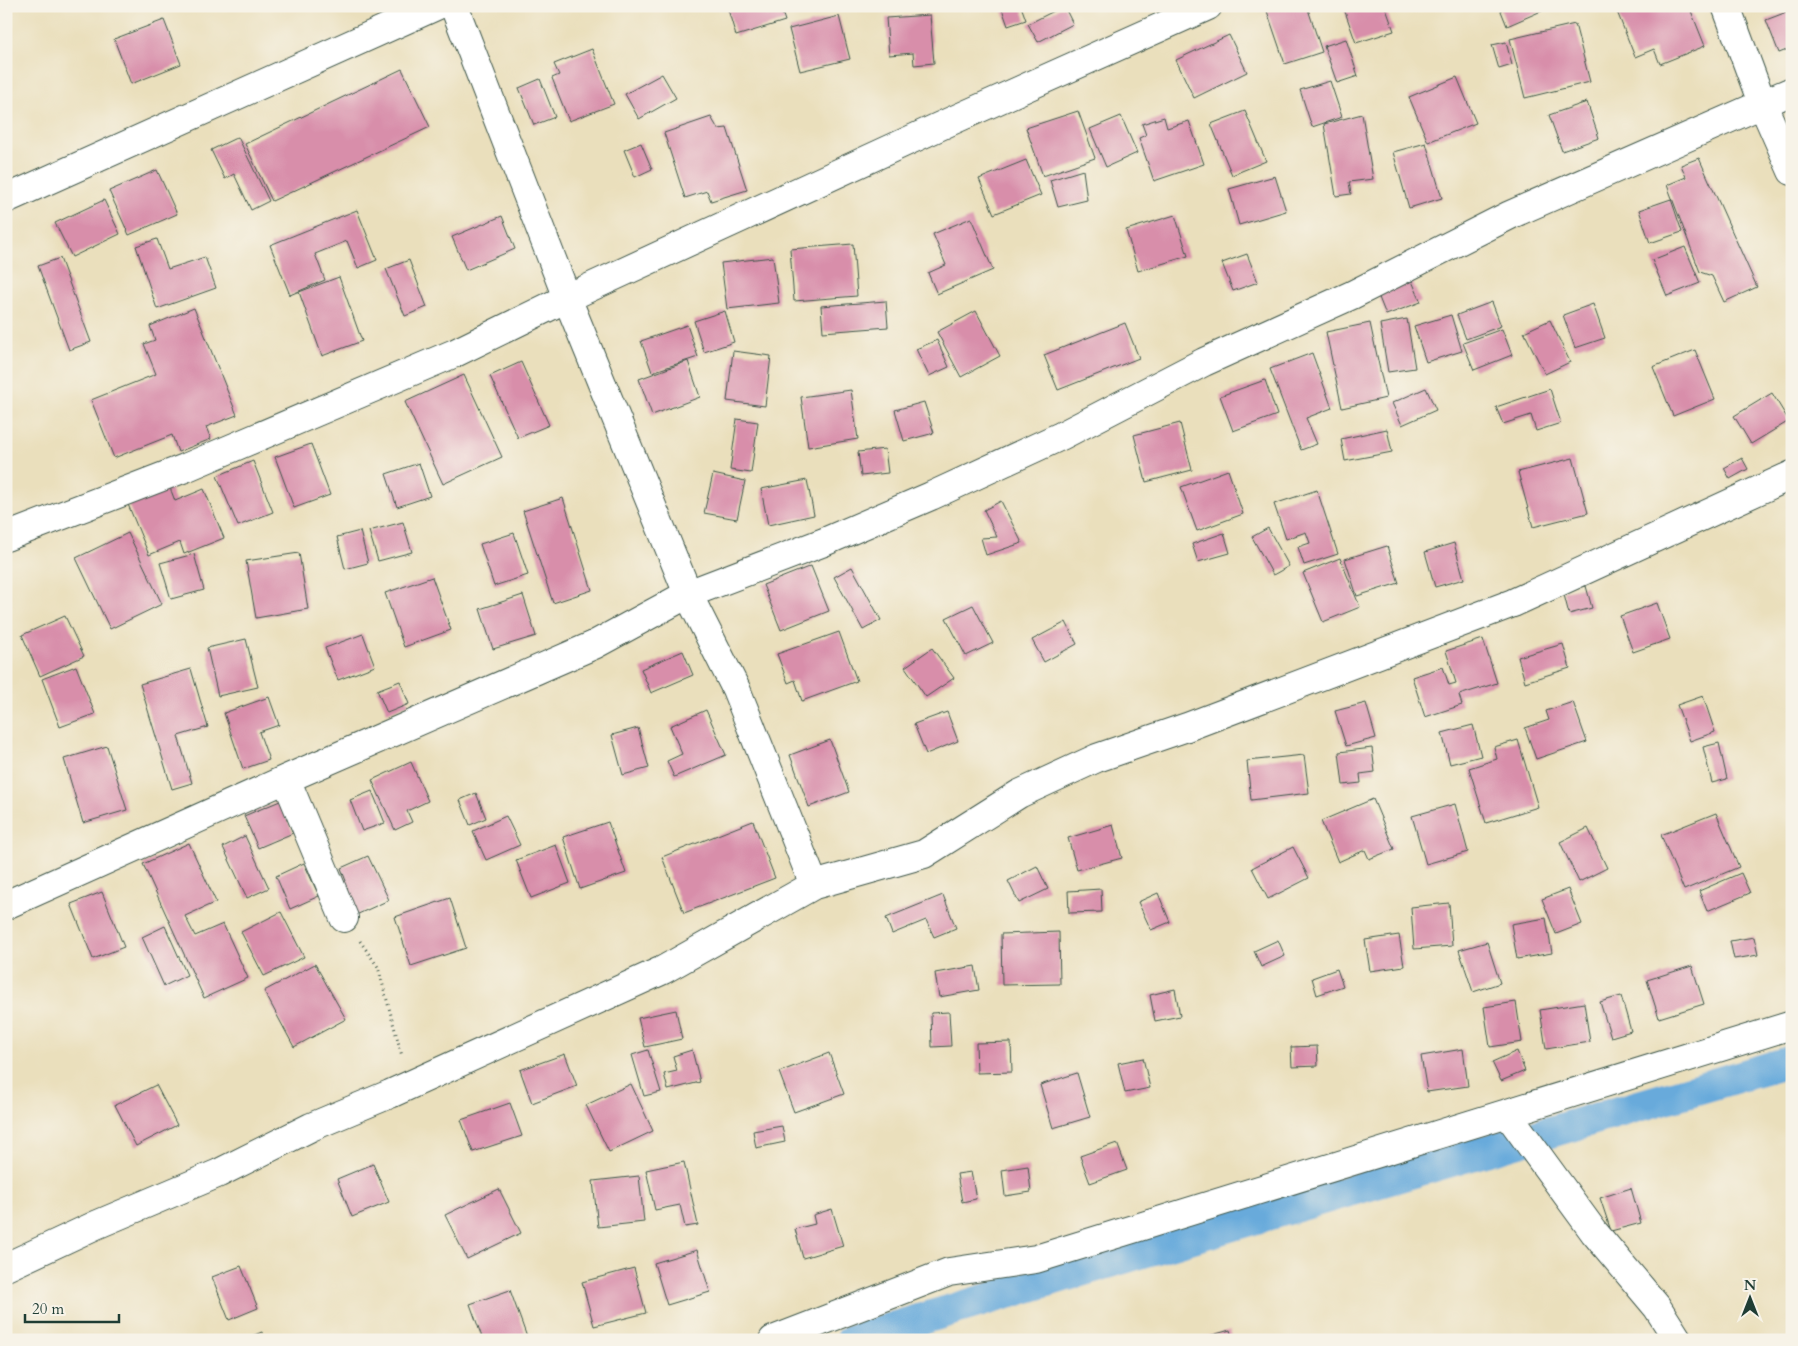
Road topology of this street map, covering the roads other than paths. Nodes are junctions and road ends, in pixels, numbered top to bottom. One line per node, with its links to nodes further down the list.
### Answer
1 (436, 6): 8 (street)
2 (454, 6): 9 (street)
3 (1208, 6): 9 (street)
4 (1726, 6): 6 (street)
5 (1792, 91): 6 (street)
6 (1762, 103): 7 (street); 12 (street)
7 (1792, 171)
8 (6, 200)
9 (567, 298): 11 (street); 12 (street)
10 (1792, 475): 14 (street)
11 (6, 537)
12 (688, 594): 13 (street); 14 (street)
13 (286, 779): 15 (street); 16 (street)
14 (814, 886): 19 (street)
15 (6, 906)
16 (344, 918)
17 (1792, 1025): 18 (street)
18 (1507, 1113): 20 (street); 21 (street)
19 (6, 1267)
20 (773, 1340)
21 (1678, 1340)

